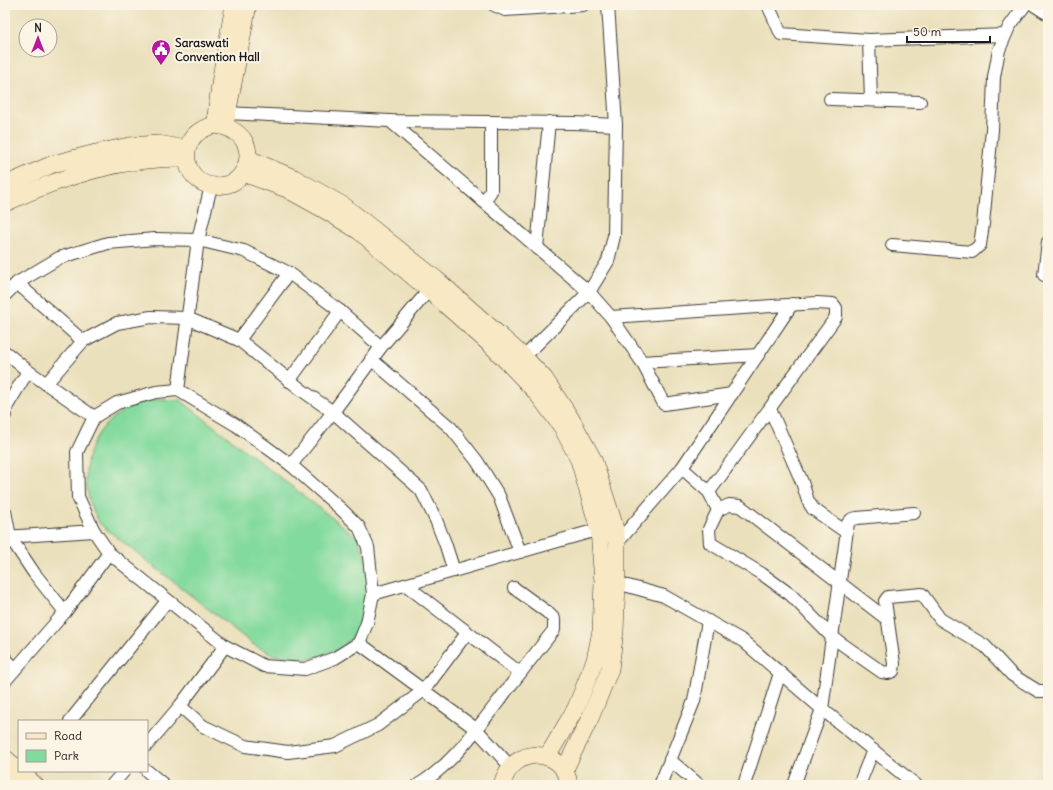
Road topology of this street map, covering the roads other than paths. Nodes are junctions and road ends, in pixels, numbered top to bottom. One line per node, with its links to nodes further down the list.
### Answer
1 (234, 5): 17 (street)
2 (248, 5): 17 (street)
3 (577, 5): 8 (street)
4 (608, 5): 20 (street)
5 (768, 5): 12 (street)
6 (1025, 5): 11 (street)
7 (1034, 5): 10 (street)
8 (537, 6): 9 (street)
9 (500, 7)
10 (1048, 14)
11 (1005, 35): 12 (street); 29 (street)
12 (869, 40): 14 (street)
13 (830, 99): 14 (street)
14 (871, 100): 15 (street)
15 (920, 102)
16 (390, 120): 17 (street); 18 (street); 25 (street)
17 (222, 121): 21 (street); 22 (street)
18 (491, 122): 19 (street); 25 (street)
19 (549, 122): 20 (street); 30 (street)
20 (616, 126): 35 (street)
21 (186, 154): 23 (street); 24 (street); 26 (street)
22 (246, 166): 24 (street); 34 (street)
23 (5, 185)
24 (211, 186): 27 (street)
25 (484, 202): 30 (street)
26 (5, 203)
27 (198, 240): 31 (street); 33 (street); 40 (street)
28 (1048, 242): 32 (street)
29 (892, 245)
30 (537, 248): 35 (street)
31 (289, 273): 38 (street); 41 (street)
32 (1044, 275)
33 (17, 283): 36 (street); 42 (street)
34 (433, 285): 43 (street); 46 (street); 64 (street)
35 (589, 292): 39 (street); 46 (street)
36 (5, 295)
37 (792, 304): 39 (street); 45 (street); 54 (street)
38 (340, 311): 43 (street); 50 (street)
39 (611, 317): 48 (street)
40 (187, 318): 41 (street); 42 (street); 52 (street)
41 (239, 340): 50 (street)
42 (83, 341): 51 (street)
43 (381, 346): 47 (street)
44 (5, 352): 49 (street)
45 (758, 355): 48 (street); 53 (street)
46 (524, 357): 64 (street)
47 (371, 360): 55 (street); 69 (street)
48 (642, 362): 53 (street)
49 (28, 371): 51 (street); 56 (street)
50 (289, 380): 55 (street)
51 (46, 384): 57 (street)
52 (178, 390): 57 (street); 58 (street)
53 (732, 394): 59 (street)
54 (770, 409): 60 (street); 66 (street)
55 (334, 412): 58 (street); 71 (street)
56 (5, 415)
57 (94, 417): 65 (street)
58 (291, 465): 76 (street)
59 (682, 468): 60 (street); 68 (street)
60 (709, 492): 61 (street)
61 (718, 510): 73 (street); 82 (street)
62 (5, 512): 67 (street)
63 (914, 513): 66 (street)
64 (606, 527): 68 (street); 69 (street); 72 (street)
65 (94, 531): 67 (street); 70 (street)
66 (846, 532): 73 (street)
67 (8, 537): 78 (street)
68 (617, 543): 72 (street)
69 (520, 552): 71 (street)
70 (109, 553): 77 (street); 78 (street)
71 (454, 571): 74 (street)
72 (610, 582): 80 (street); 98 (street); 105 (street)
73 (840, 584): 79 (street); 82 (street)
74 (406, 585): 76 (street); 81 (street)
75 (514, 588): 87 (street)
76 (373, 594): 83 (street)
77 (167, 601): 84 (street); 94 (street)
78 (65, 612): 86 (street)
79 (888, 620): 82 (street); 91 (street)
80 (708, 621): 88 (street); 100 (street)
81 (467, 633): 87 (street); 90 (street)
82 (832, 637): 93 (street)
83 (359, 643): 84 (street); 90 (street)
84 (224, 646): 92 (street)
85 (5, 658): 86 (street)
86 (15, 669): 89 (street)
87 (520, 673): 95 (street)
88 (780, 673): 93 (street); 113 (street)
89 (5, 681)
90 (424, 690): 92 (street); 95 (street)
91 (1048, 691)
92 (180, 706): 96 (street)
93 (822, 709): 97 (street); 114 (street)
94 (71, 720)
95 (476, 729): 101 (street); 109 (street)
96 (148, 744)
97 (873, 750): 115 (street); 116 (street)
98 (547, 757): 101 (street); 105 (street)
99 (5, 758): 106 (street)
100 (670, 760): 111 (street); 112 (street)
101 (510, 766): 110 (street)
102 (123, 772): 107 (street)
103 (148, 772): 108 (street)
104 (5, 776): 106 (street)
105 (567, 778)
106 (25, 781)
107 (112, 785)
108 (164, 785)
109 (418, 785)
110 (502, 785)
111 (660, 785)
112 (700, 785)
113 (744, 785)
114 (794, 785)
115 (859, 785)
116 (916, 785)

